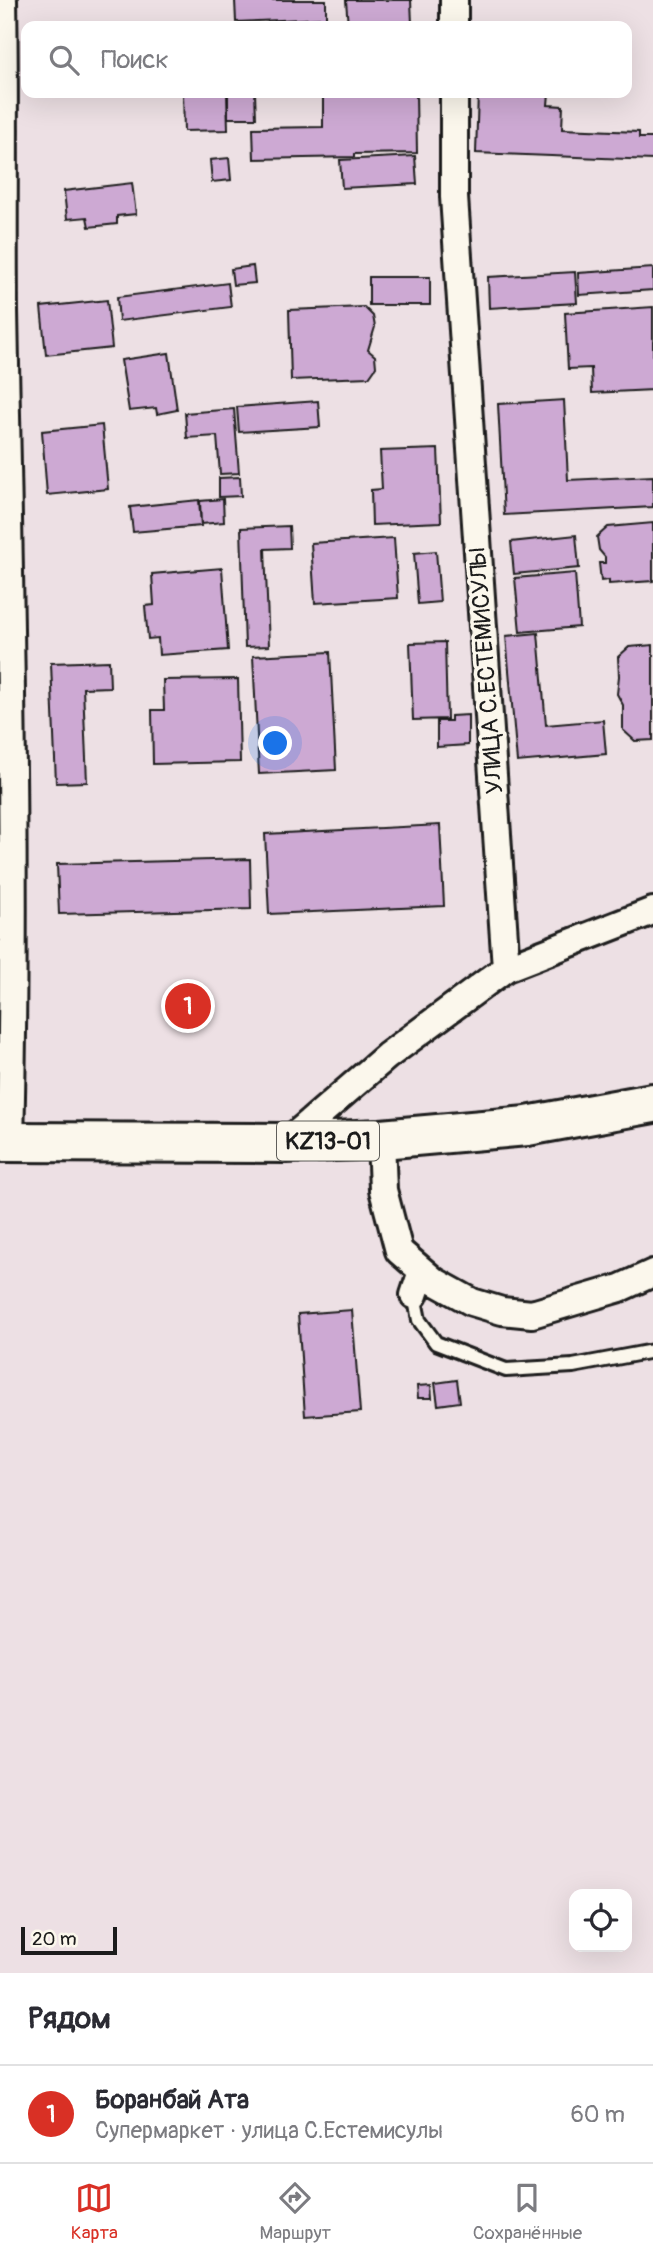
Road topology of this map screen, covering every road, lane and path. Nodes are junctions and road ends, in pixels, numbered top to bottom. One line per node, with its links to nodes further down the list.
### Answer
1 (3, 0): 9 (street)
2 (454, 0): 3 (street)
3 (454, 21)
4 (454, 98): 6 (street, УЛИЦА С.ЕСТЕМИСУЛЫ)
5 (653, 911): 6 (street)
6 (506, 968): 10 (street)
7 (653, 1103): 8 (highway, KZ13-01)
8 (381, 1139): 10 (highway, KZ13-01); 12 (street)
9 (5, 1142): 10 (highway, KZ13-01)
10 (286, 1143)
11 (653, 1273): 12 (street)
12 (418, 1282): 13 (lane)
13 (653, 1351)

